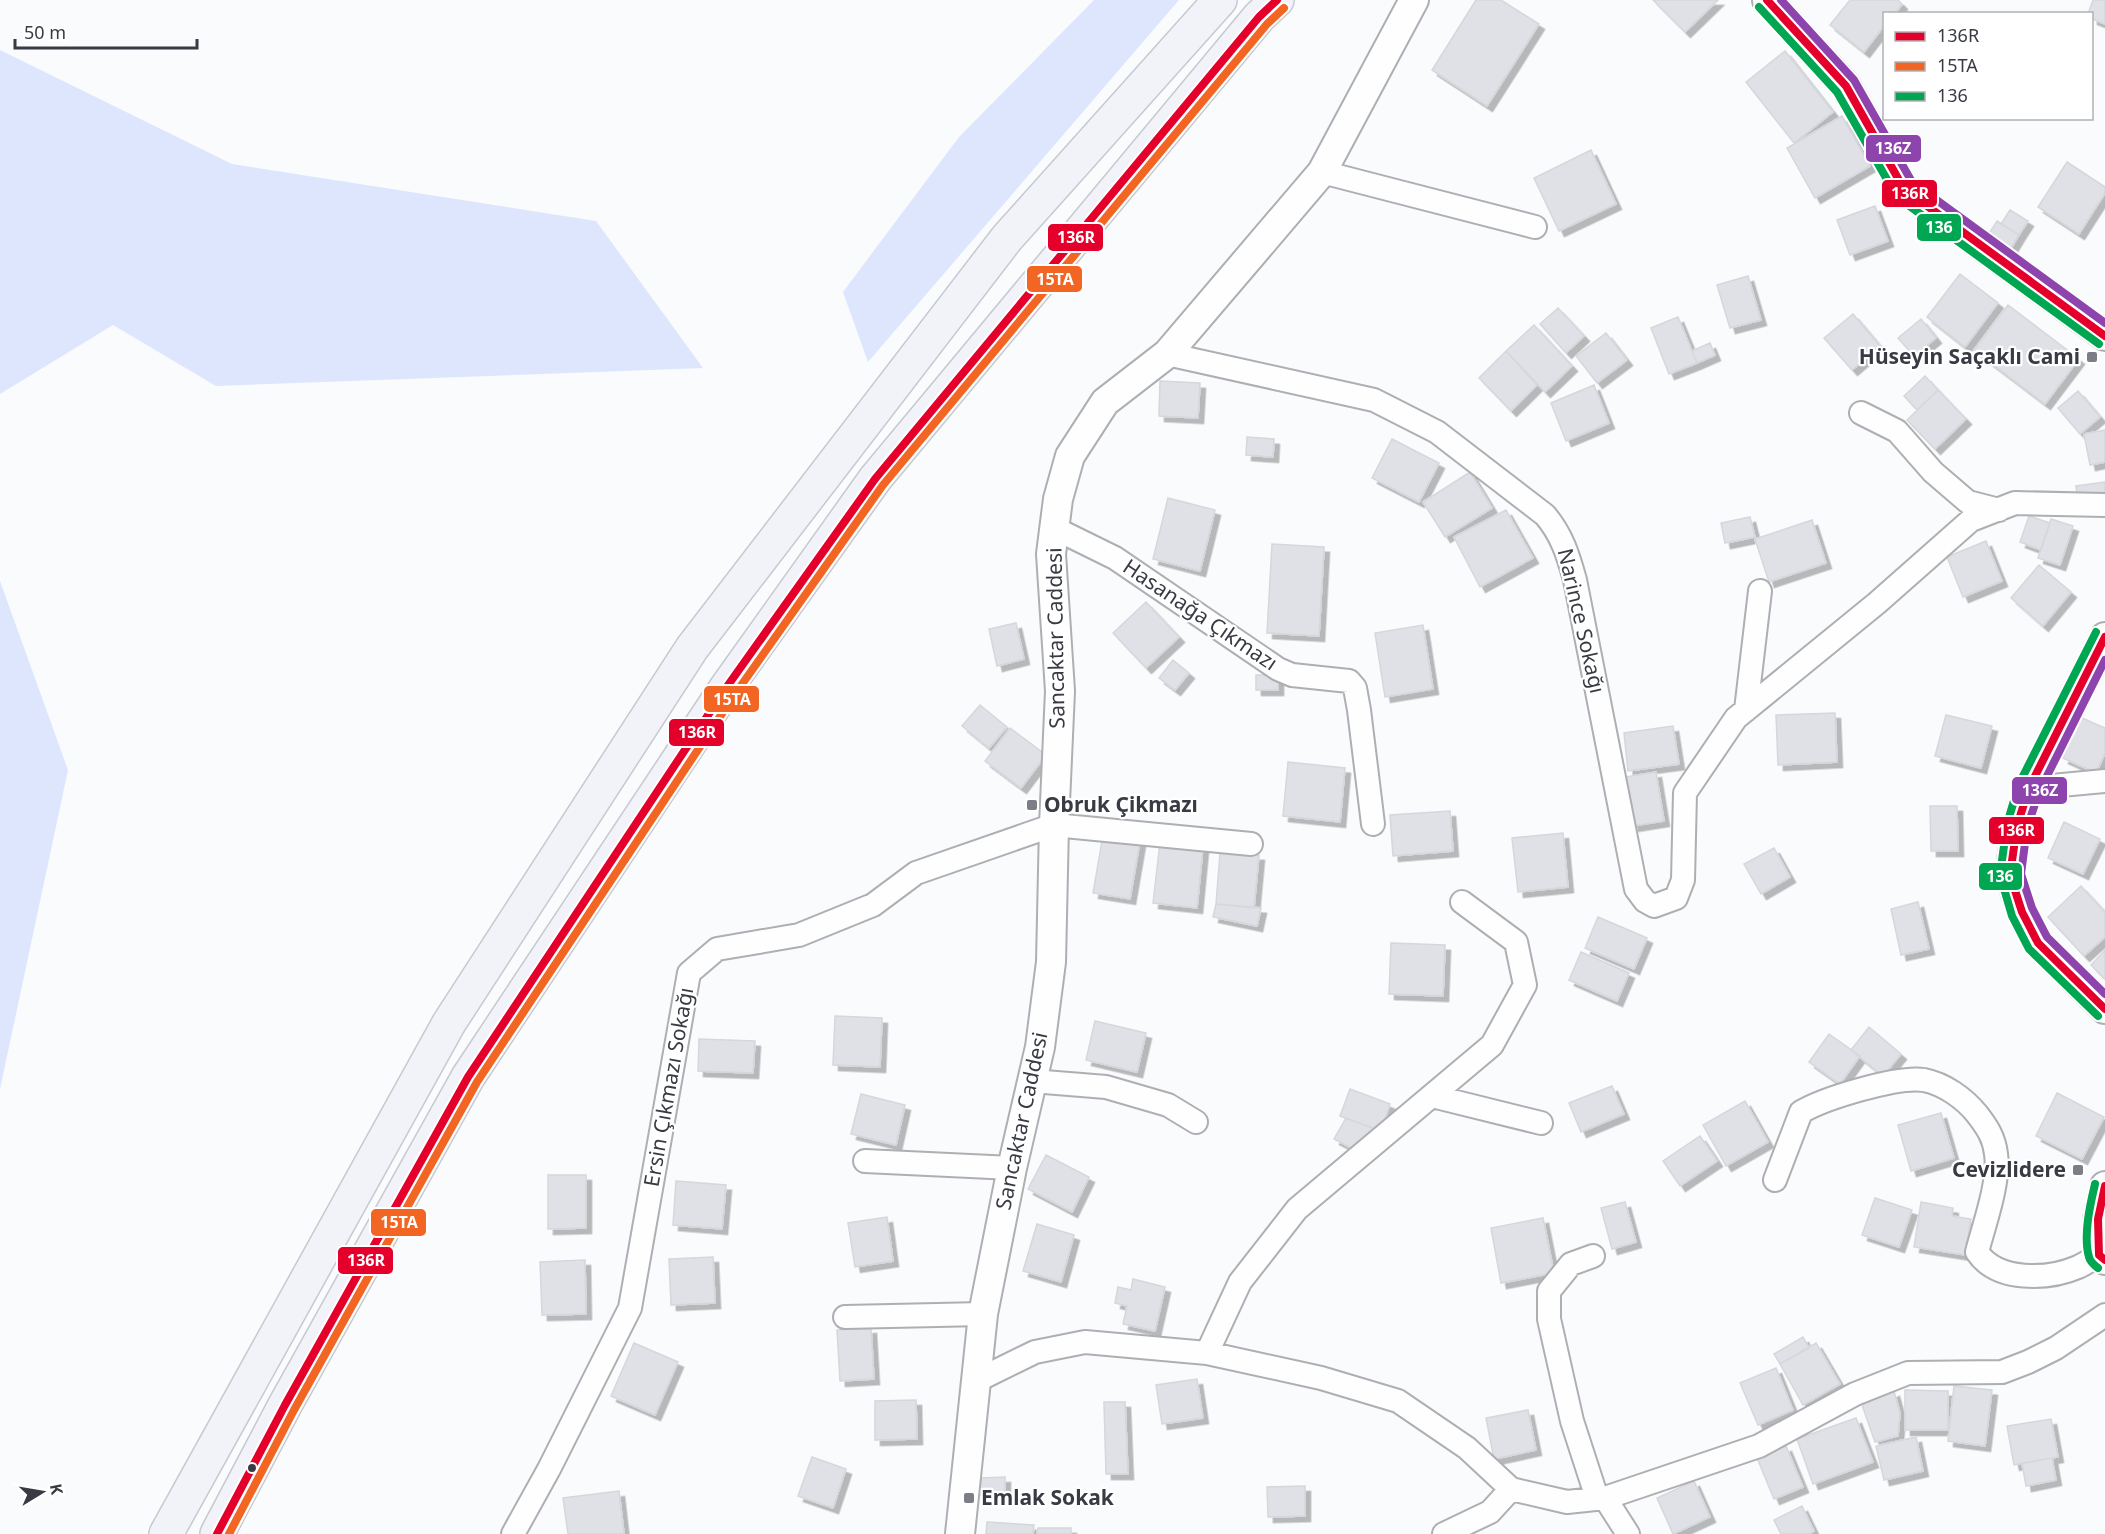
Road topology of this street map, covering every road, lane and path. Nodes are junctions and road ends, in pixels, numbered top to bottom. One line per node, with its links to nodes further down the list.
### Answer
1 (1220, 0): 40 (highway)
2 (1277, 0): 41 (highway)
3 (1414, 0): 5 (street, Sancaktar Caddesi)
4 (1767, 0): 7 (street)
5 (1322, 172): 6 (street); 8 (street, Sancaktar Caddesi)
6 (1535, 227)
7 (2105, 336)
8 (1167, 354): 12 (street, Sancaktar Caddesi); 15 (street, Narince Sokağı)
9 (1861, 413): 11 (street)
10 (2105, 505): 11 (street, Narince Sokağı)
11 (1999, 510): 15 (street, Narince Sokağı)
12 (1054, 528): 18 (street, Hasanağa Çıkmazı); 19 (street, Sancaktar Caddesi)
13 (1760, 591): 15 (street)
14 (2105, 637): 17 (street)
15 (1746, 710)
16 (2105, 781): 17 (street)
17 (2029, 788): 22 (street)
18 (1373, 824)
19 (1054, 825): 20 (street); 23 (street, Sancaktar Caddesi); 42 (street, Ersin Çıkmazı Sokağı)
20 (1251, 844)
21 (1462, 902): 24 (street)
22 (2105, 1009)
23 (1032, 1081): 25 (street); 28 (street, Sancaktar Caddesi)
24 (1432, 1096): 26 (street); 36 (street)
25 (1196, 1122)
26 (1541, 1123)
27 (865, 1161): 28 (street)
28 (1012, 1168): 33 (street, Sancaktar Caddesi)
29 (1775, 1180): 32 (street)
30 (2105, 1186): 32 (street)
31 (1593, 1256): 39 (street)
32 (2102, 1258)
33 (983, 1314): 35 (street); 37 (street, Sancaktar Caddesi)
34 (2105, 1315): 39 (street)
35 (845, 1317)
36 (1207, 1353): 37 (street); 38 (street)
37 (976, 1381): 43 (street, Sancaktar Caddesi)
38 (1511, 1489): 39 (street); 44 (street)
39 (1601, 1498): 45 (street)
40 (166, 1534)
41 (217, 1534)
42 (513, 1534)
43 (960, 1534)
44 (1444, 1534)
45 (1628, 1534)

